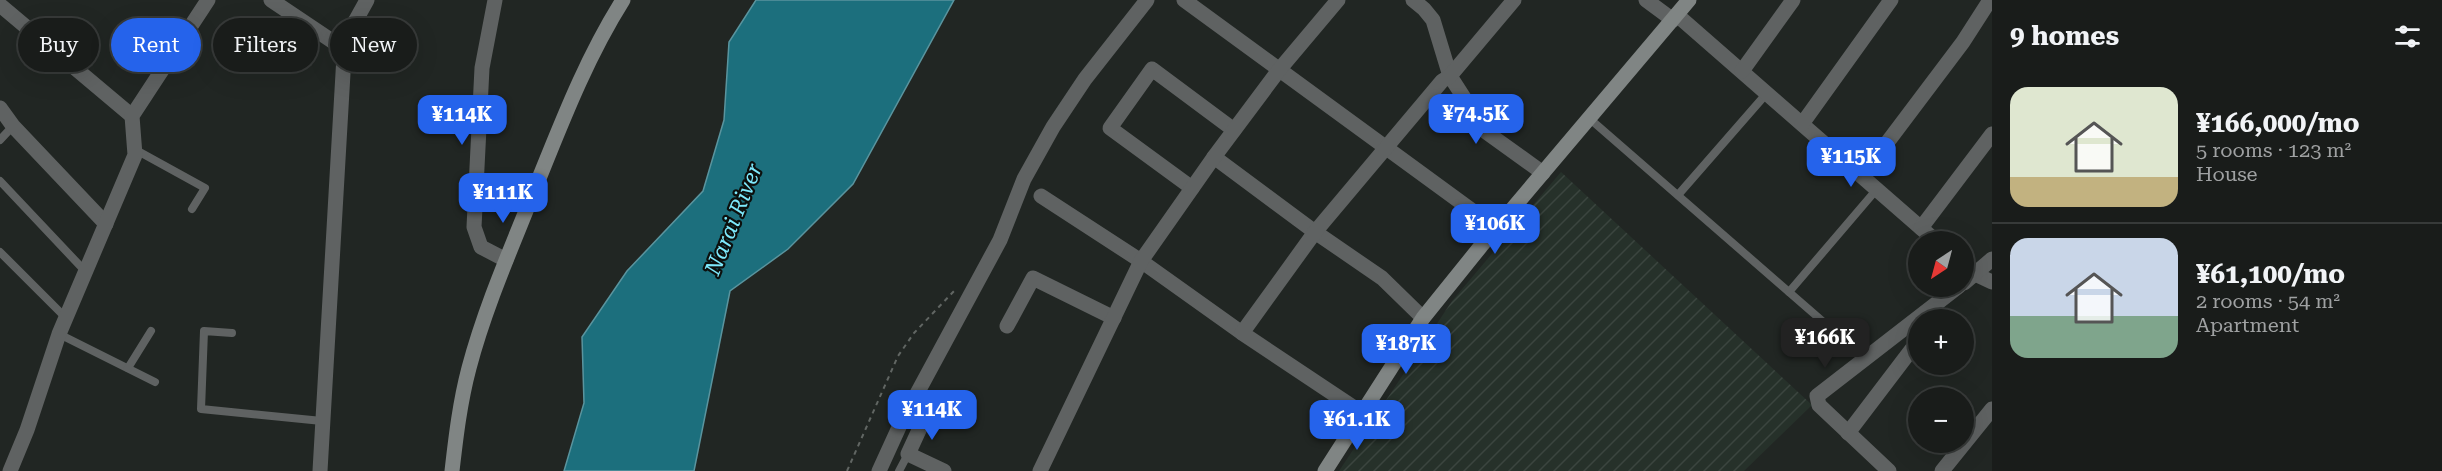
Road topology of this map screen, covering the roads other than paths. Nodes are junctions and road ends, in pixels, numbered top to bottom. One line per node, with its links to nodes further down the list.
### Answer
1 (208, 0): 26 (street)
2 (271, 0): 19 (street)
3 (367, 0): 18 (street)
4 (495, 0): 51 (street)
5 (623, 0): 51 (street)
6 (1147, 0): 80 (street)
7 (1184, 0): 20 (street)
8 (1338, 0): 20 (street)
9 (1413, 0): 23 (street)
10 (1514, 0): 23 (street)
11 (1646, 0): 17 (street)
12 (1689, 0): 17 (street)
13 (1793, 0): 21 (street)
14 (1891, 0): 28 (street)
15 (1990, 0): 37 (street)
16 (0, 5): 26 (street)
17 (1675, 17): 21 (street); 27 (street)
18 (357, 18)
19 (330, 40)
20 (1279, 70): 30 (street); 33 (street)
21 (1742, 71): 24 (street)
22 (343, 72): 74 (street)
23 (1450, 76): 33 (street); 36 (street)
24 (1767, 93): 28 (street); 41 (lane)
25 (0, 108): 29 (street)
26 (132, 116): 34 (street)
27 (1590, 119): 36 (street); 41 (lane)
28 (1802, 124): 37 (street)
29 (13, 126): 32 (lane); 44 (street)
30 (1234, 130): 35 (street); 39 (street)
31 (1992, 134): 46 (street)
32 (0, 140)
33 (1385, 147): 45 (street); 48 (street)
34 (134, 149): 43 (lane); 44 (street)
35 (1214, 157): 39 (street); 48 (street)
36 (1543, 173): 45 (street)
37 (1862, 176): 40 (street)
38 (0, 180): 53 (lane)
39 (1192, 188): 52 (street)
40 (1877, 189): 46 (street); 57 (lane)
41 (1678, 195): 57 (lane)
42 (1041, 196): 52 (street)
43 (192, 209)
44 (106, 224): 53 (street)
45 (1496, 228): 61 (street)
46 (1921, 228): 47 (street)
47 (1924, 231)
48 (1315, 232): 61 (street); 65 (street)
49 (0, 252): 59 (lane)
50 (1992, 259): 54 (street)
51 (506, 260): 79 (street)
52 (1140, 261): 60 (street); 65 (street)
53 (86, 271): 59 (street)
54 (1974, 272)
55 (1974, 280): 56 (street)
56 (1992, 282)
57 (1789, 292): 68 (lane)
58 (1942, 297): 68 (street)
59 (66, 318): 66 (street)
60 (1114, 318): 62 (street); 83 (street)
61 (1423, 318): 72 (street)
62 (1007, 326)
63 (151, 331): 69 (lane)
64 (232, 333): 74 (lane)
65 (1242, 333): 72 (street)
66 (59, 334): 69 (lane); 77 (street)
67 (1908, 354): 75 (street)
68 (1866, 359): 75 (street)
69 (128, 368): 70 (lane)
70 (155, 382)
71 (1992, 409): 86 (street)
72 (1362, 413): 84 (street)
73 (926, 415): 76 (street)
74 (322, 422): 78 (street)
75 (1848, 433): 85 (street)
76 (908, 454): 81 (lane); 82 (street)
77 (10, 471)
78 (320, 471)
79 (452, 471)
80 (879, 471)
81 (899, 471)
82 (944, 471)
83 (1040, 471)
84 (1325, 471)
85 (1888, 471)
86 (1942, 471)

